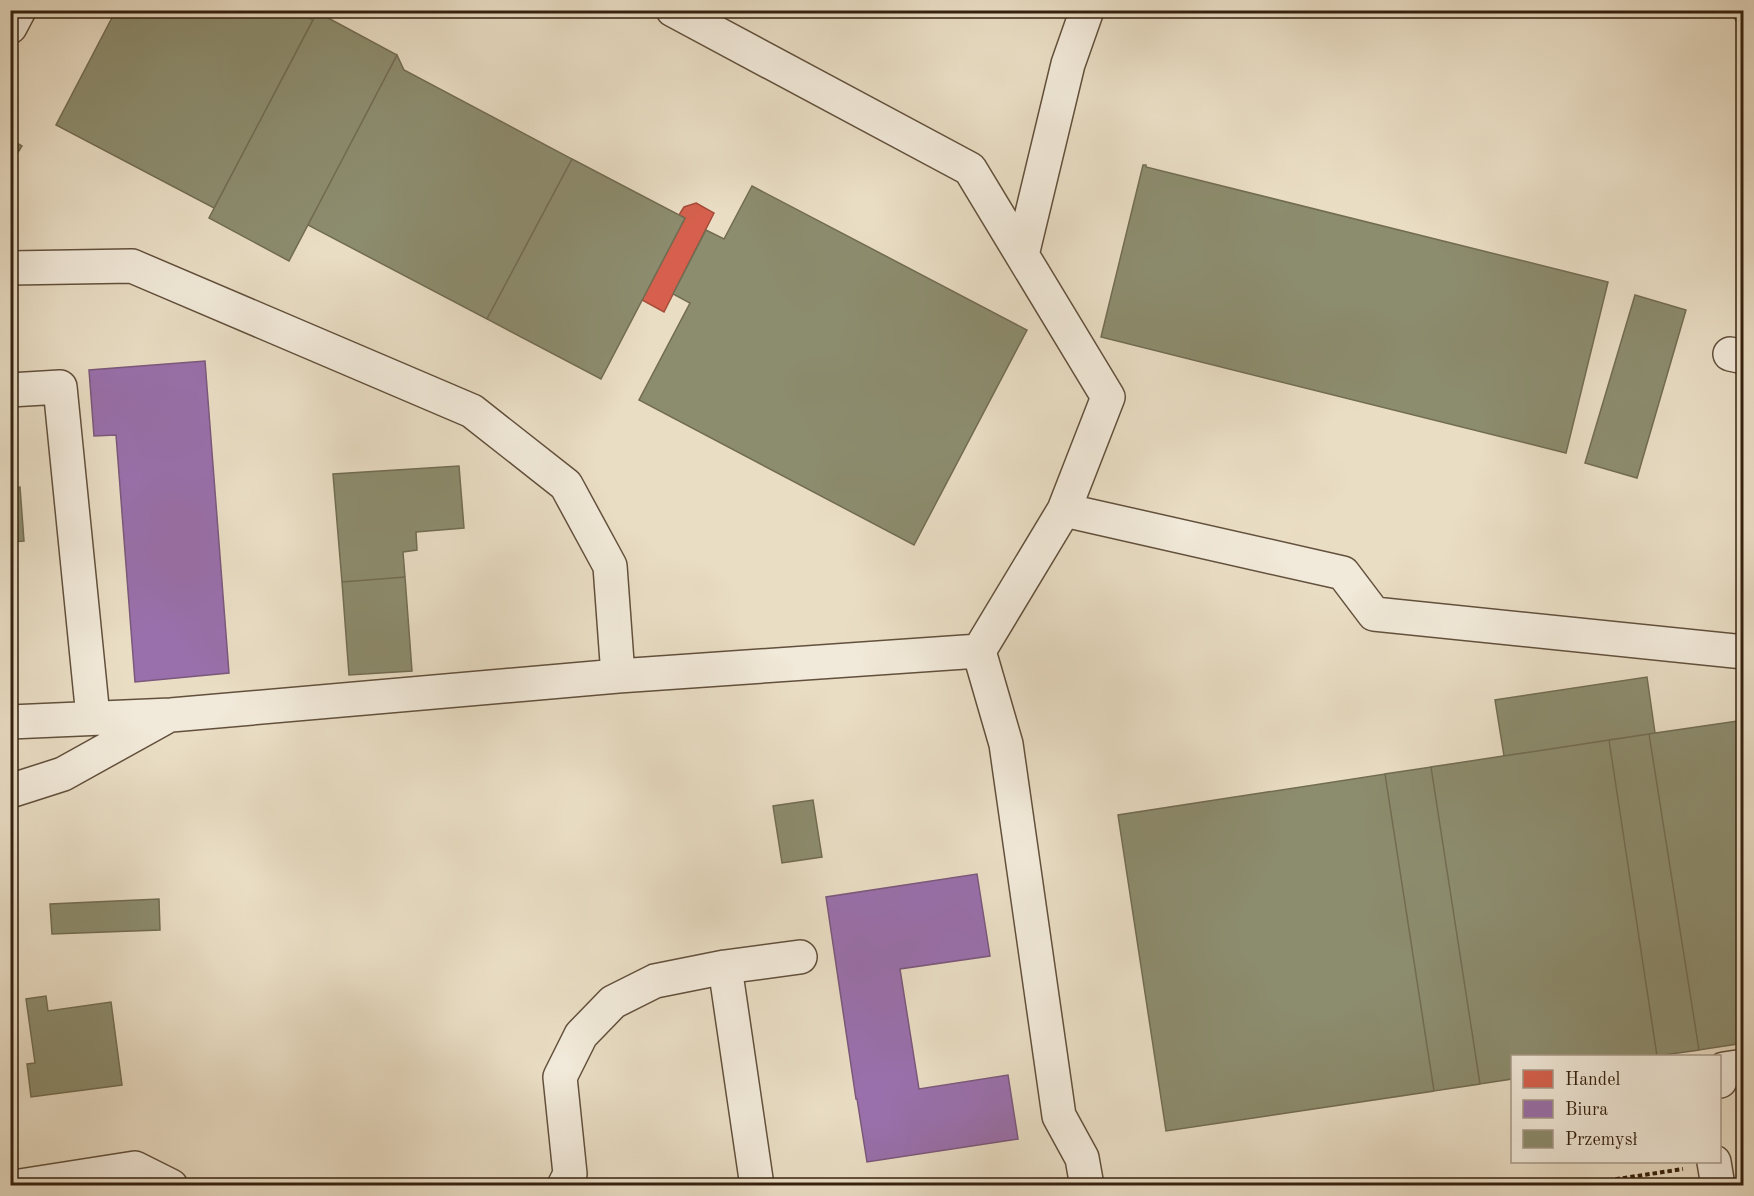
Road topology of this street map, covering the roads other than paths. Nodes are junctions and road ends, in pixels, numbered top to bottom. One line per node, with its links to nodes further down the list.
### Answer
1 (19, 10): 4 (lane)
2 (673, 10): 5 (lane)
3 (1087, 10): 5 (lane)
4 (10, 27)
5 (1022, 255): 8 (lane)
6 (10, 268): 11 (lane)
7 (10, 390): 13 (lane)
8 (1064, 510): 9 (lane); 10 (lane)
9 (979, 651): 11 (lane); 24 (lane)
10 (1743, 652)
11 (618, 676): 12 (lane)
12 (171, 715): 13 (lane); 15 (lane)
13 (93, 717): 14 (lane)
14 (10, 722)
15 (10, 790)
16 (800, 957): 17 (lane)
17 (725, 967): 22 (lane); 23 (lane)
18 (1743, 1066): 19 (lane)
19 (1721, 1076)
20 (20, 1185): 21 (lane)
21 (171, 1185)
22 (564, 1185)
23 (757, 1185)
24 (1087, 1185)

